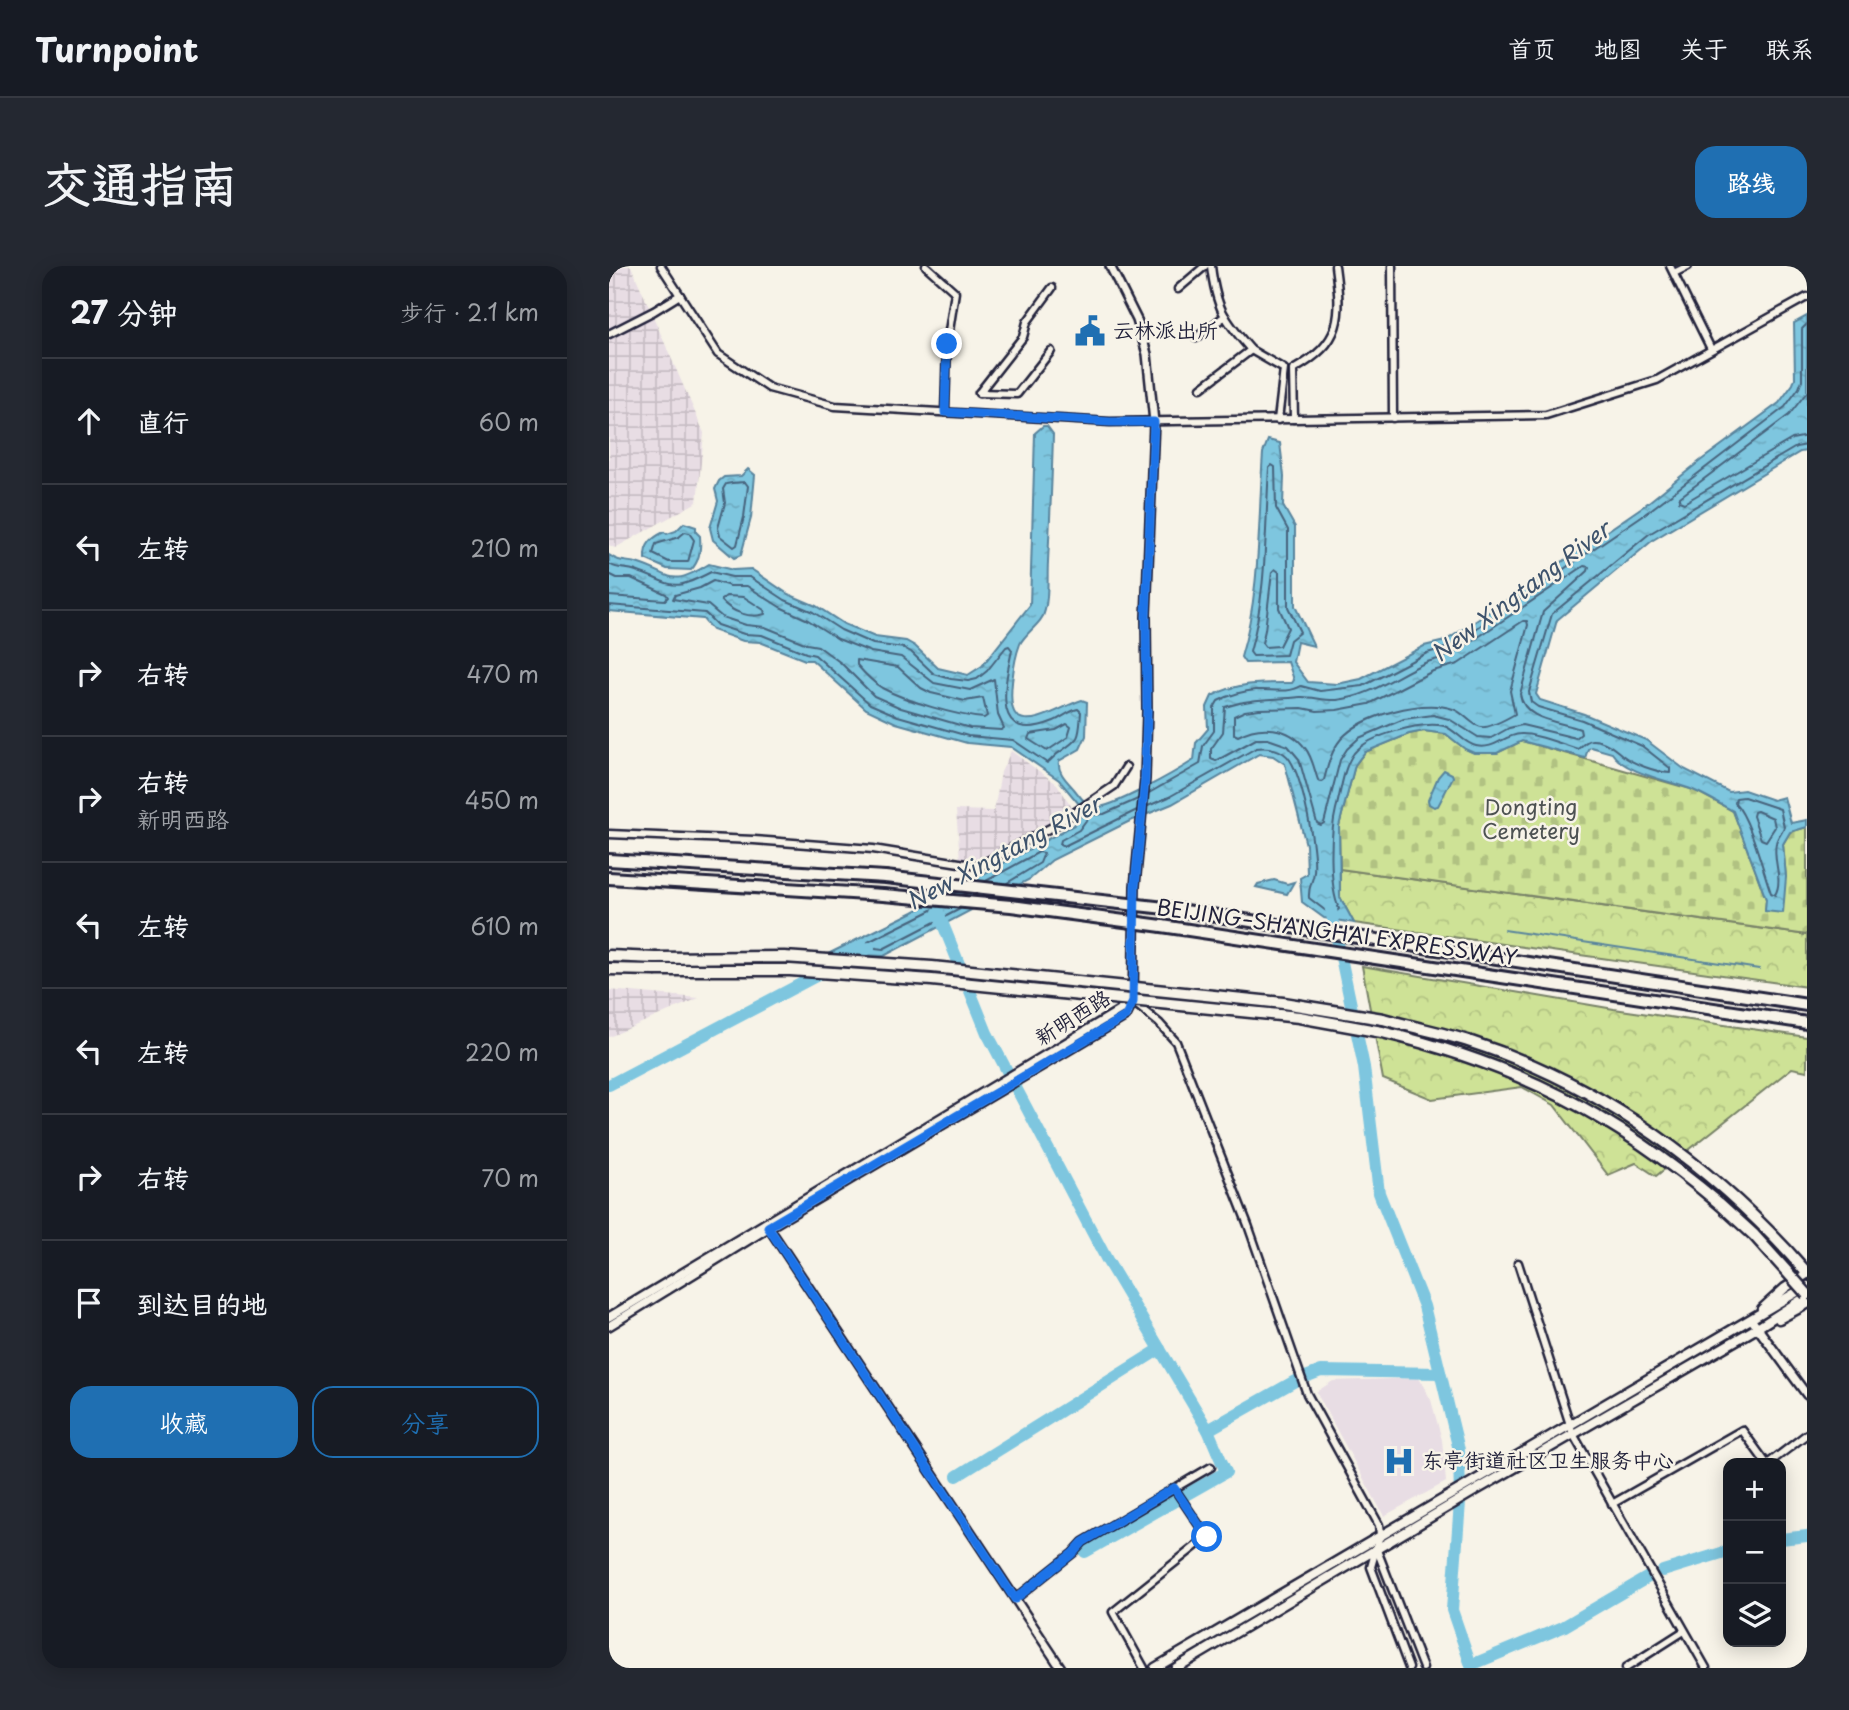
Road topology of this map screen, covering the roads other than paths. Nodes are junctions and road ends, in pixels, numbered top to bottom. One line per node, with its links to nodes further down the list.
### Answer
1 (661, 266): 13 (street)
2 (926, 266): 22 (street)
3 (1110, 266): 26 (street)
4 (1205, 266): 12 (street)
5 (1211, 266): 15 (street)
6 (1335, 266): 24 (street)
7 (1391, 266): 23 (street)
8 (1670, 266): 10 (street)
9 (1688, 266): 10 (street)
10 (1674, 273): 18 (street)
11 (1052, 288): 20 (street)
12 (1178, 289)
13 (680, 295): 16 (street); 22 (street)
14 (1807, 297): 18 (street)
15 (1224, 316): 17 (street); 19 (street)
16 (609, 334)
17 (1196, 338)
18 (1711, 349): 23 (street)
19 (1251, 350): 21 (street); 25 (street)
20 (1051, 351)
21 (1201, 388)
22 (945, 412): 26 (street)
23 (1393, 418): 24 (street)
24 (1294, 419): 25 (street)
25 (1278, 420): 26 (street)
26 (1154, 422): 33 (street)
27 (1126, 767): 28 (street)
28 (609, 834)
29 (609, 860): 34 (highway, BEIJING–SHANGHAI EXPRESSWAY, bridge)
30 (609, 878): 35 (highway, BEIJING–SHANGHAI EXPRESSWAY, bridge)
31 (609, 956): 38 (highway, bridge)
32 (609, 969): 40 (highway, bridge)
33 (1133, 1002): 36 (street, 新明西路); 55 (street)
34 (1807, 1005)
35 (1807, 1023)
36 (766, 1225): 42 (street, 新明西路); 44 (street, 新明西路); 57 (street)
37 (1518, 1263): 47 (street)
38 (1807, 1274): 43 (main road)
39 (1807, 1286): 43 (main road)
40 (1807, 1295): 45 (main road)
41 (1807, 1304): 45 (main road)
42 (609, 1317)
43 (1751, 1319): 45 (street); 47 (main road)
44 (609, 1326)
45 (1756, 1328): 46 (street); 48 (main road)
46 (1807, 1395)
47 (1569, 1424): 48 (street); 55 (main road)
48 (1573, 1434): 54 (street); 56 (main road)
49 (1807, 1434): 51 (street)
50 (1763, 1458): 54 (street)
51 (1774, 1458)
52 (1211, 1467): 53 (street)
53 (1175, 1488): 57 (street); 60 (street)
54 (1612, 1504): 58 (street)
55 (1380, 1535): 56 (street); 61 (main road)
56 (1377, 1550): 62 (main road); 63 (street); 64 (street)
57 (1015, 1599): 59 (street)
58 (1684, 1631): 65 (street); 66 (street)
59 (1061, 1668)
60 (1144, 1668)
61 (1155, 1668)
62 (1176, 1668)
63 (1409, 1668)
64 (1423, 1668)
65 (1626, 1668)
66 (1706, 1668)

